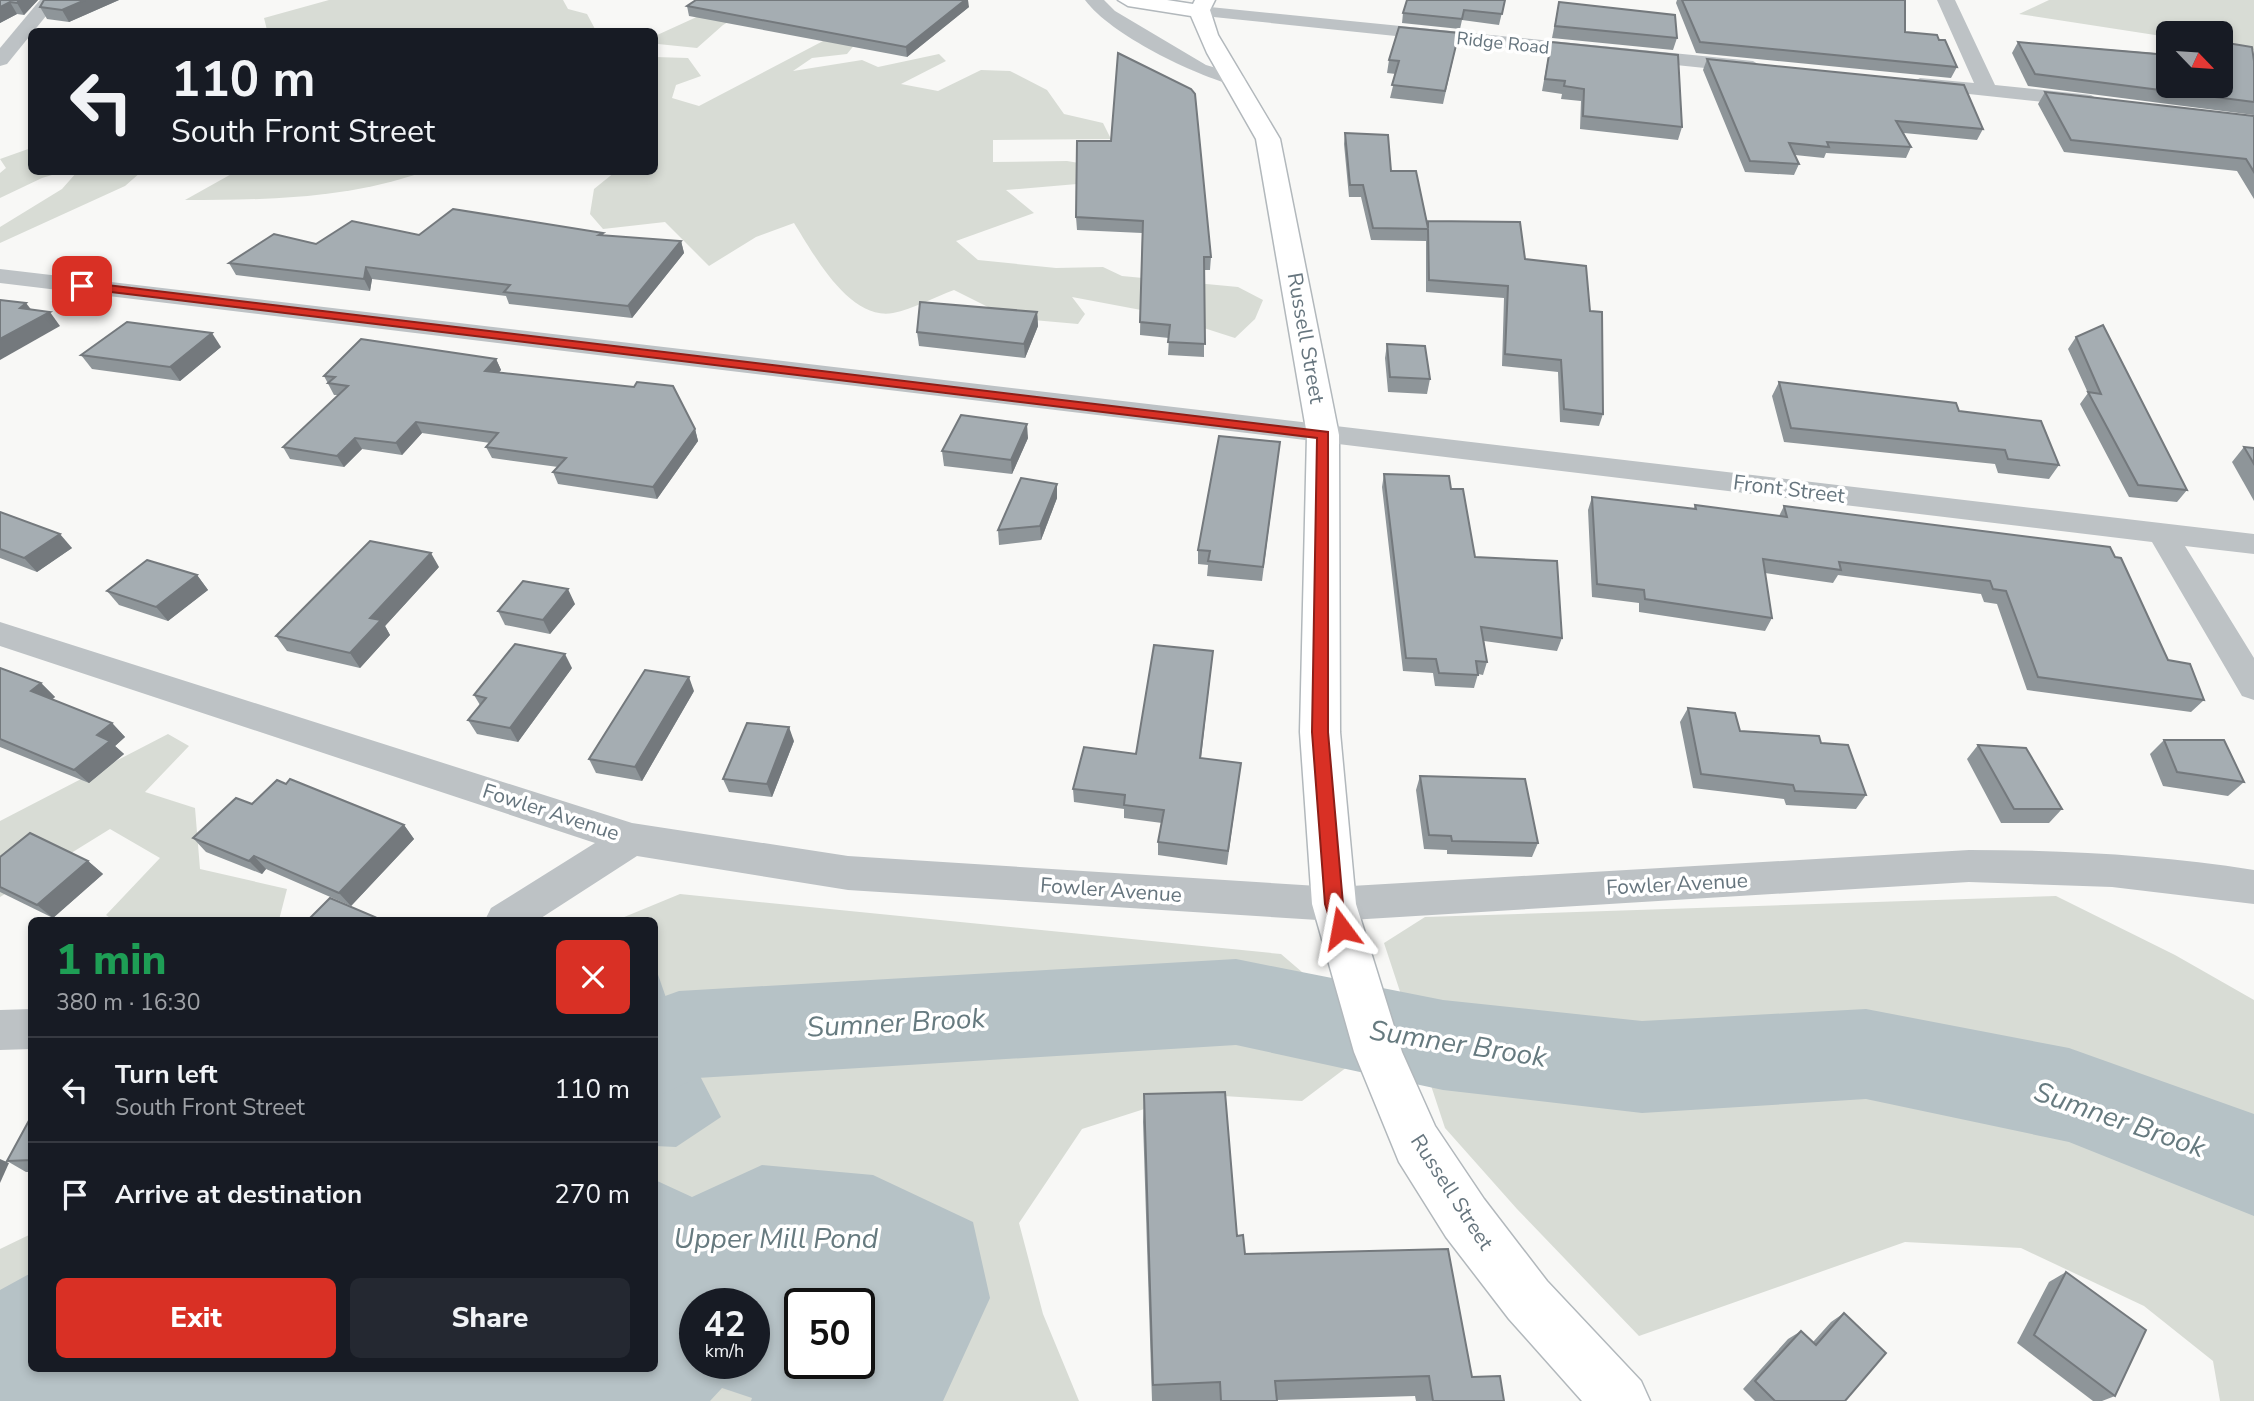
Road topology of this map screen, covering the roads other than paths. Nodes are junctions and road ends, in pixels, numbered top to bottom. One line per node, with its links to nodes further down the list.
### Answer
1 (50, 0): 6 (street)
2 (1094, 0): 8 (street)
3 (1128, 0): 5 (main road, Ridge Road)
4 (1947, 0): 10 (street)
5 (1202, 6): 7 (street, Ridge Road); 8 (main road, Russell Street)
6 (0, 60)
7 (1770, 69)
8 (1236, 80): 13 (main road, Russell Street)
9 (1906, 82): 10 (street)
10 (1987, 90): 11 (street)
11 (2111, 103)
12 (0, 276): 13 (street, Front Street)
13 (1323, 435): 14 (street, Front Street); 20 (main road, Russell Street)
14 (2161, 533): 15 (street, Front Street); 17 (street)
15 (2254, 544)
16 (0, 634): 18 (street, Fowler Avenue)
17 (2254, 687)
18 (632, 838): 20 (street, Fowler Avenue); 21 (street)
19 (2254, 887): 20 (street, Fowler Avenue)
20 (1334, 904): 24 (main road, Russell Street)
21 (511, 917)
22 (28, 1029): 23 (street)
23 (0, 1030)
24 (1621, 1401)

